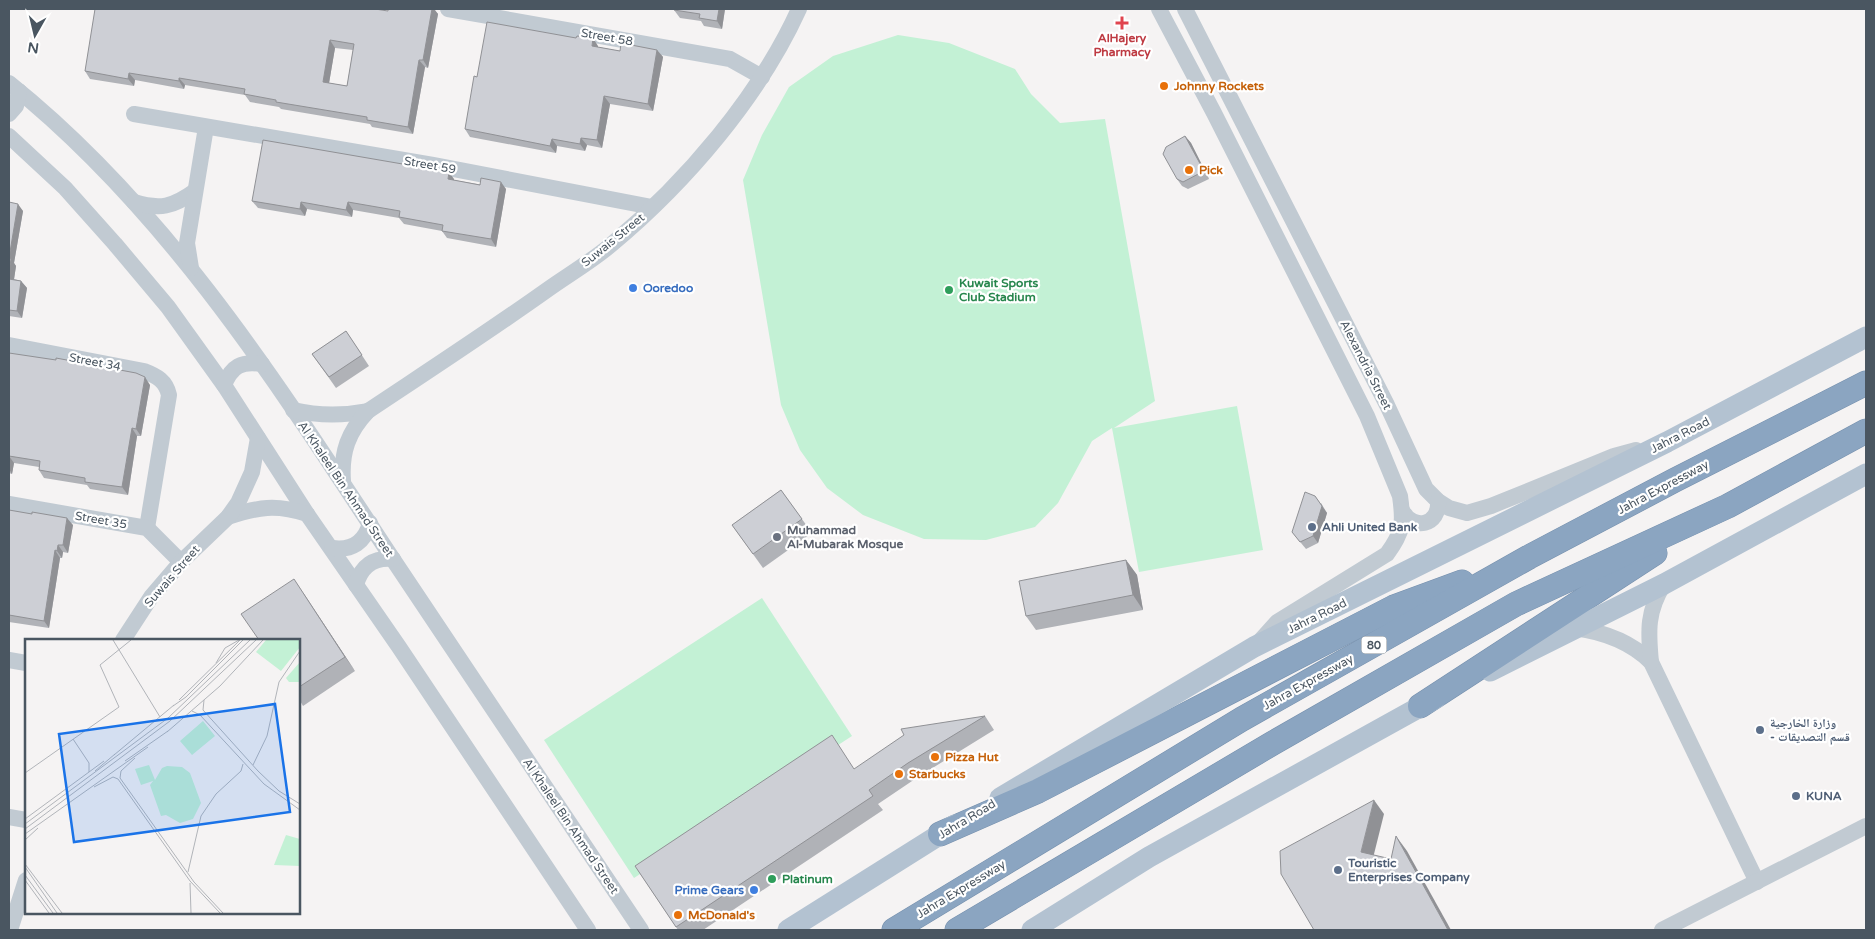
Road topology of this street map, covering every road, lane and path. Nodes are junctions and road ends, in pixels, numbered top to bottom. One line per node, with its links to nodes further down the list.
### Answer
1 (448, 9): 7 (street, Street 58)
2 (799, 9): 7 (street, Suwais Street)
3 (1186, 10): 4 (street); 5 (street, Alexandria Street)
4 (1163, 15): 6 (street, Alexandria Street)
5 (1198, 37): 6 (street); 29 (street, Alexandria Street)
6 (1180, 47): 32 (street, Alexandria Street)
7 (762, 77): 15 (street, Suwais Street)
8 (14, 87): 9 (street); 14 (street, Al Khaleel Bin Ahmad Street)
9 (9, 114)
10 (134, 114): 11 (street, Street 59)
11 (206, 127): 13 (street); 15 (street, Street 59)
12 (9, 136): 21 (street)
13 (195, 191): 14 (street); 16 (street)
14 (134, 202): 16 (street, Al Khaleel Bin Ahmad Street)
15 (652, 207): 23 (street, Suwais Street)
16 (191, 269): 19 (street, Al Khaleel Bin Ahmad Street)
17 (1866, 337): 26 (main road, Jahra Road)
18 (9, 346): 36 (street)
19 (262, 364): 21 (street); 22 (street, Al Khaleel Bin Ahmad Street)
20 (1866, 383): 38 (highway, Jahra Expressway / 80)
21 (224, 385): 25 (street)
22 (293, 410): 23 (street, Suwais Street); 28 (street, Al Khaleel Bin Ahmad Street)
23 (368, 411): 28 (street, Suwais Street)
24 (1866, 431): 31 (highway)
25 (258, 438): 33 (street); 34 (street, Suwais Street)
26 (1667, 442): 29 (street, Alexandria Street); 45 (main road, Jahra Road)
27 (1866, 474): 41 (main road)
28 (343, 481): 35 (street, Al Khaleel Bin Ahmad Street)
29 (1438, 501): 32 (street)
30 (9, 504): 36 (street, Street 35)
31 (1728, 506): 49 (highway); 61 (highway)
32 (1402, 510): 45 (street, Alexandria Street)
33 (307, 514): 34 (street, Suwais Street); 37 (street)
34 (228, 517): 40 (street, Suwais Street)
35 (370, 523): 37 (street); 39 (street, Al Khaleel Bin Ahmad Street)
36 (147, 528): 40 (street)
37 (332, 548): 42 (street)
38 (1530, 558): 53 (highway); 60 (highway, Jahra Expressway / 80)
39 (393, 559): 42 (street); 58 (street, Al Khaleel Bin Ahmad Street)
40 (181, 562): 44 (street, Suwais Street)
41 (1664, 584): 43 (main road); 47 (street)
42 (356, 585): 57 (street)
43 (1575, 628): 47 (street); 49 (main road)
44 (124, 639)
45 (1254, 647): 53 (main road, Jahra Road)
46 (9, 660): 48 (street)
47 (1651, 662): 54 (street)
48 (25, 663)
49 (1420, 706): 62 (main road)
50 (9, 817): 51 (street)
51 (25, 820)
52 (1866, 826): 54 (street)
53 (940, 834): 59 (main road, Jahra Road)
54 (1756, 882): 63 (street)
55 (25, 883): 56 (street)
56 (10, 930)
57 (588, 930)
58 (641, 930)
59 (788, 930)
60 (894, 930)
61 (957, 930)
62 (1032, 930)
63 (1662, 930)

